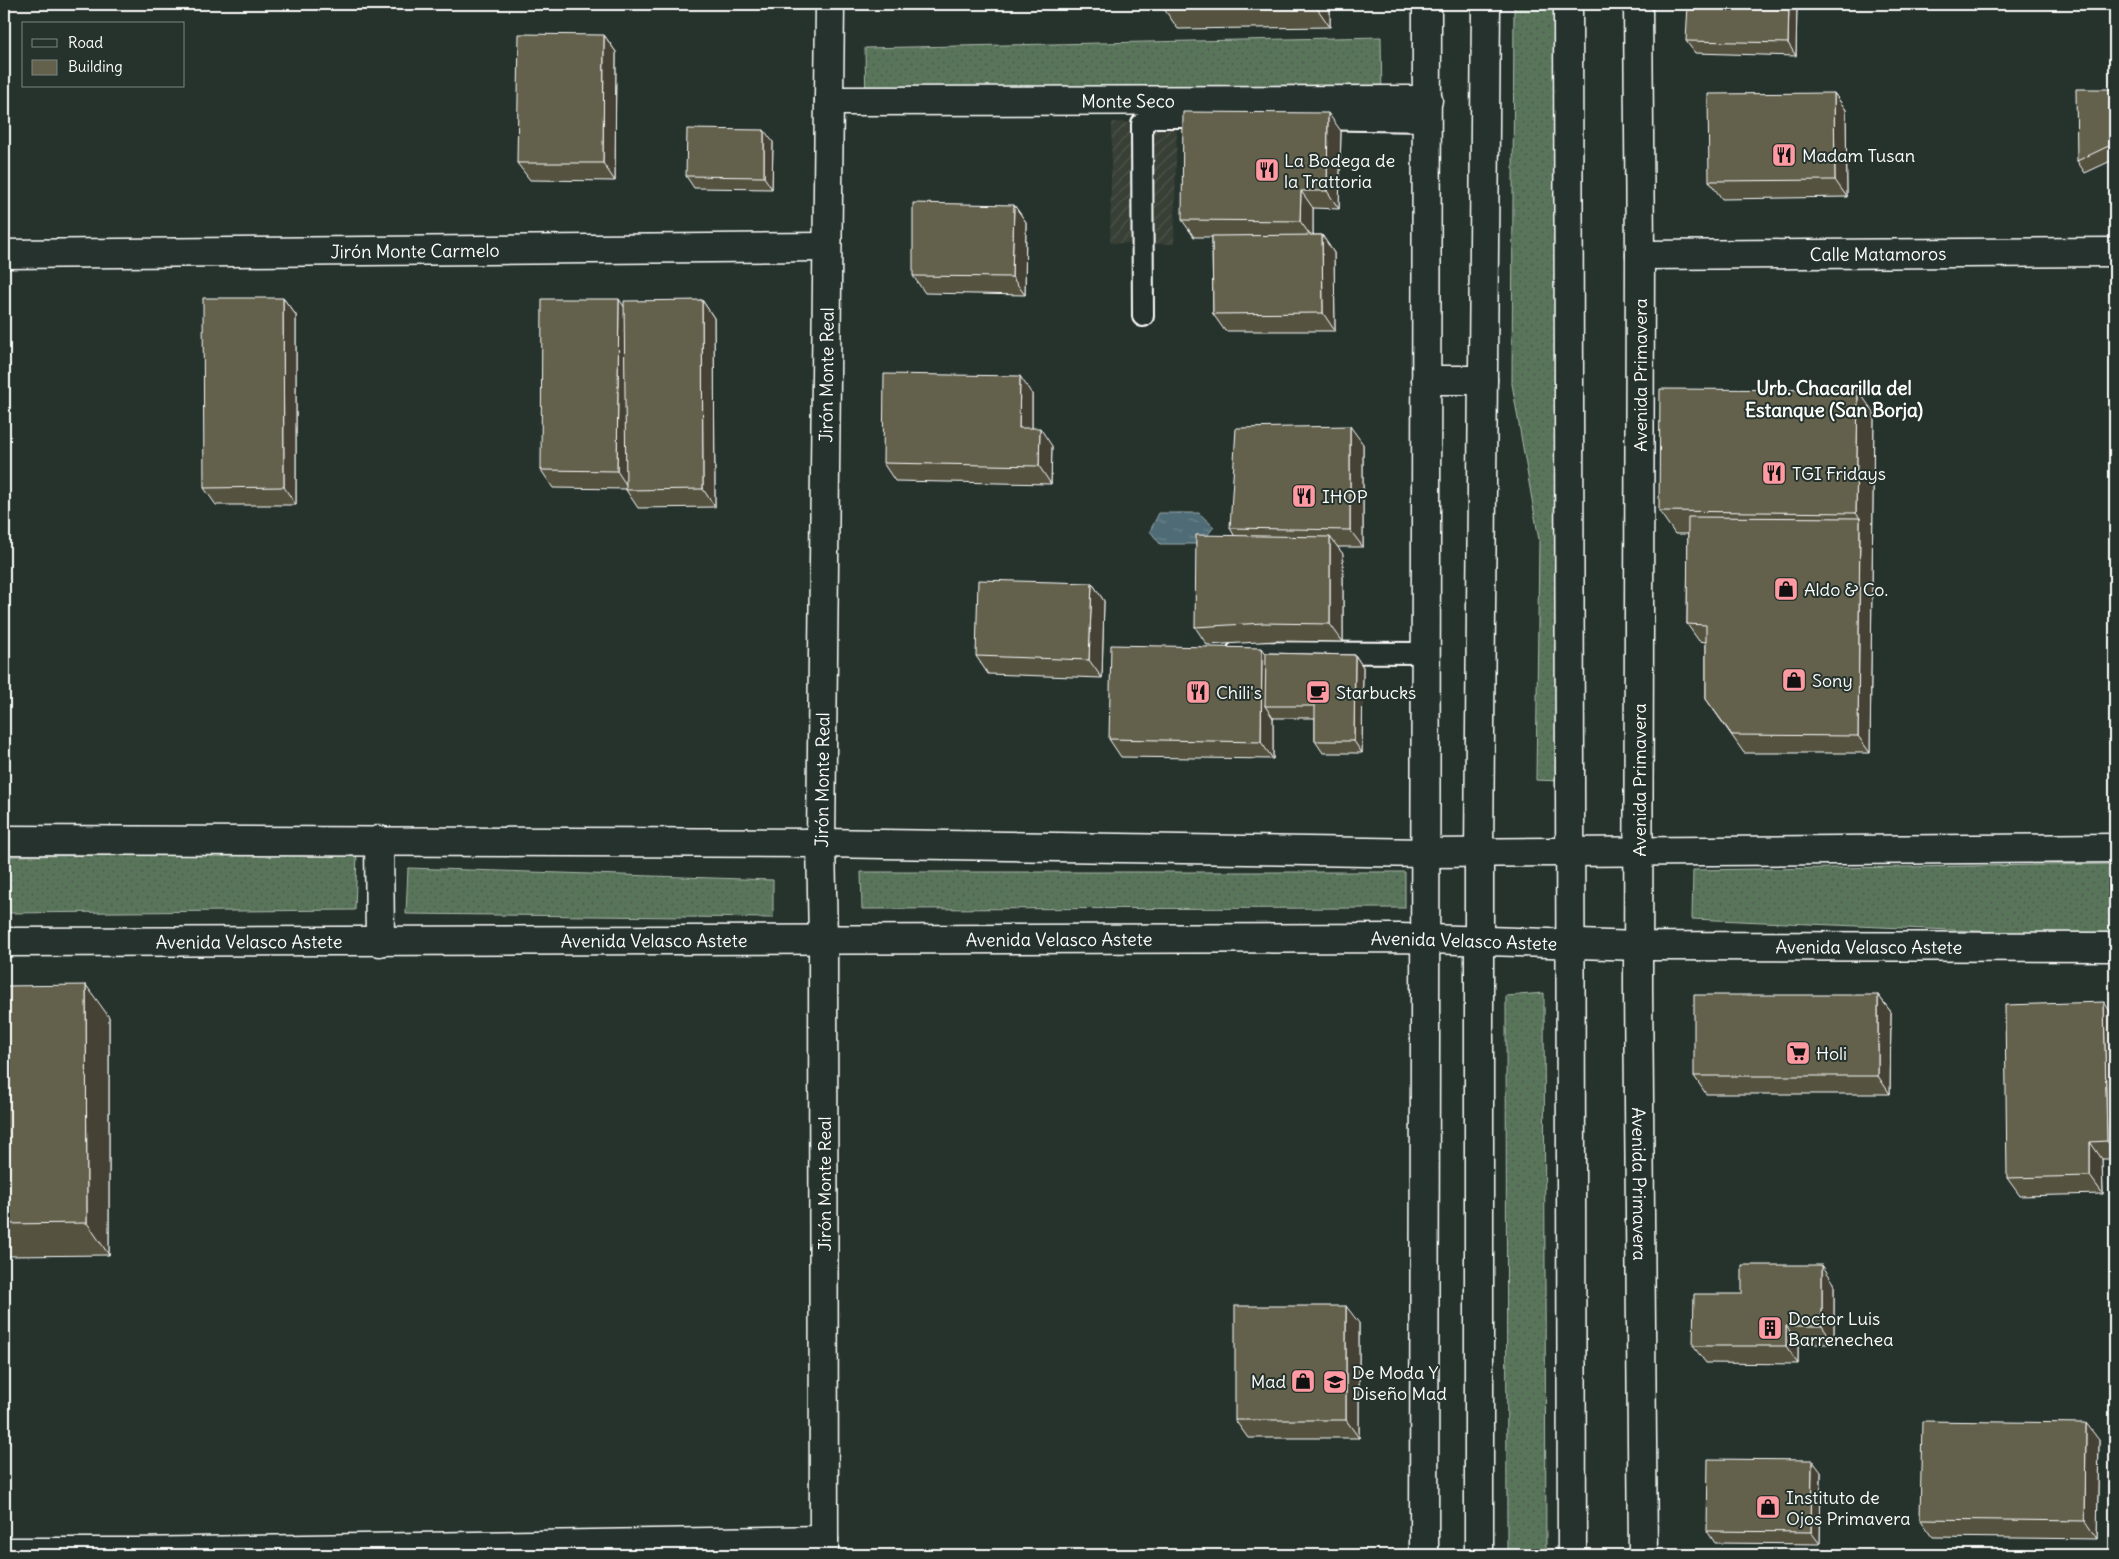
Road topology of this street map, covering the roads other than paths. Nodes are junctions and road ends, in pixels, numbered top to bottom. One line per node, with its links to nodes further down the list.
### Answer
1 (830, 4): 6 (main road, Jirón Monte Real)
2 (1427, 4): 7 (main road)
3 (1486, 4): 14 (main road)
4 (1568, 4): 21 (main road)
5 (1638, 4): 11 (main road, Avenida Primavera)
6 (829, 101): 7 (main road, Monte Seco); 8 (main road, Jirón Monte Real)
7 (1427, 111): 12 (lane); 13 (main road)
8 (826, 247): 10 (main road, Jirón Monte Carmelo); 19 (main road, Jirón Monte Real)
9 (2115, 252): 11 (main road, Calle Matamoros)
10 (4, 254)
11 (1640, 255): 22 (main road, Avenida Primavera)
12 (1143, 316)
13 (1426, 380): 14 (main road); 16 (main road)
14 (1483, 380): 24 (main road)
15 (1214, 651): 16 (lane)
16 (1425, 653): 23 (main road)
17 (4, 840): 18 (main road)
18 (379, 840): 19 (main road); 29 (main road)
19 (821, 843): 23 (main road); 26 (main road, Jirón Monte Real)
20 (2115, 848): 22 (main road)
21 (1570, 851): 22 (main road); 24 (main road); 30 (main road)
22 (1638, 851): 31 (main road, Avenida Primavera)
23 (1424, 853): 24 (main road); 25 (main road)
24 (1479, 853): 27 (main road)
25 (1425, 939): 26 (main road, Avenida Velasco Astete); 27 (main road, Avenida Velasco Astete); 36 (main road)
26 (824, 940): 29 (main road, Avenida Velasco Astete); 33 (main road, Jirón Monte Real)
27 (1479, 941): 30 (main road, Avenida Velasco Astete); 37 (main road)
28 (4, 942): 29 (main road, Avenida Velasco Astete)
29 (380, 942)
30 (1569, 945): 31 (main road, Avenida Velasco Astete); 38 (main road)
31 (1639, 946): 32 (main road, Avenida Velasco Astete); 39 (main road, Avenida Primavera)
32 (2115, 947)
33 (824, 1548): 35 (main road)
34 (4, 1552): 35 (main road)
35 (140, 1554)
36 (1424, 1555)
37 (1479, 1555)
38 (1572, 1555)
39 (1643, 1555)

